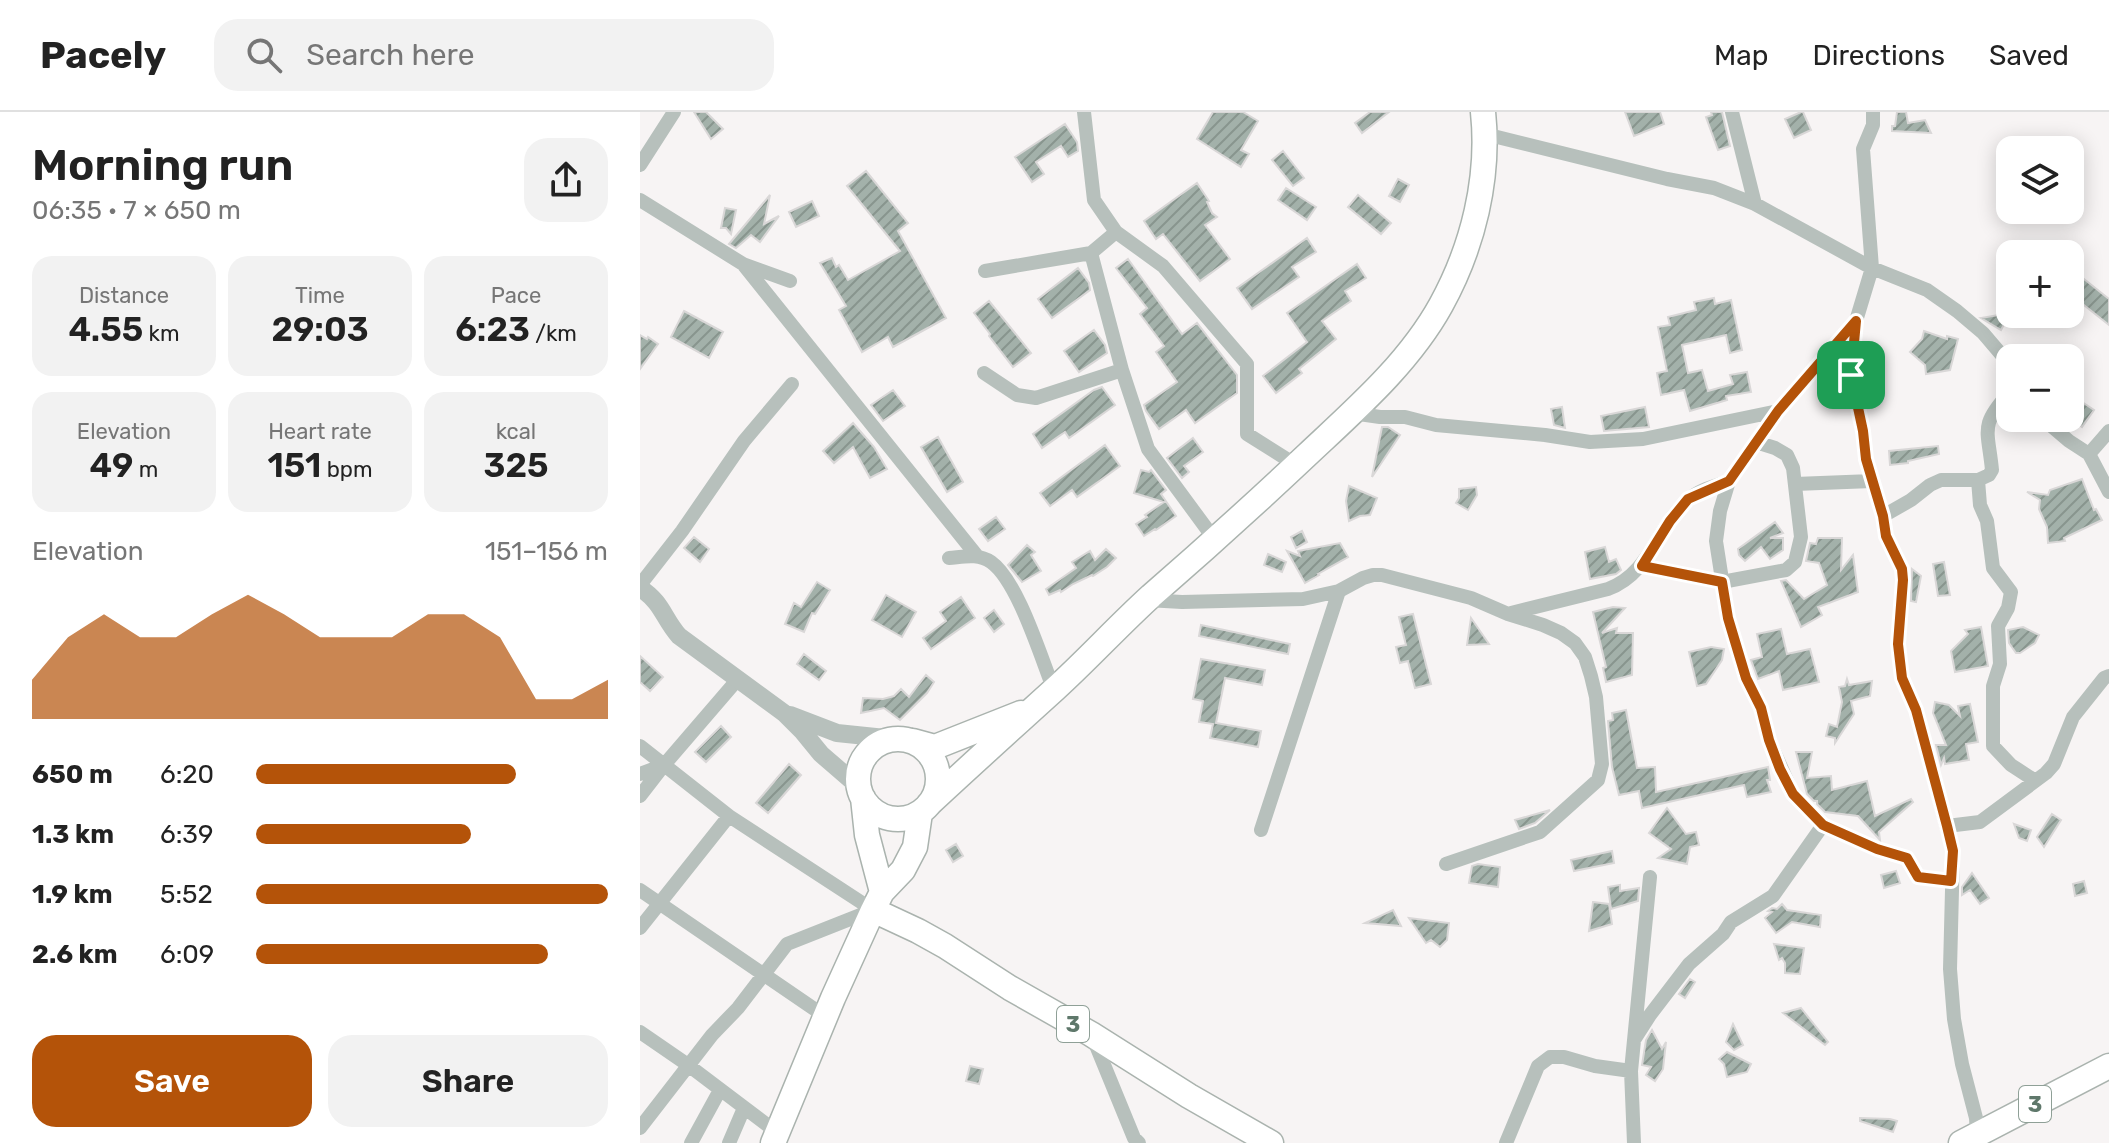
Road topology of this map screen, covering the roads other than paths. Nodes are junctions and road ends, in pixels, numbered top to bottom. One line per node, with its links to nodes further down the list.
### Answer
1 (674, 112): 6 (street)
2 (1084, 112): 9 (street)
3 (1732, 112): 8 (street)
4 (1873, 112): 12 (street)
5 (1484, 123): 8 (street); 22 (highway)
6 (640, 165)
7 (640, 200): 11 (street)
8 (1755, 204): 12 (street)
9 (1116, 232): 10 (street); 27 (street)
10 (1091, 253): 13 (street); 17 (street)
11 (743, 264): 14 (street); 35 (street)
12 (1872, 268): 15 (street); 16 (street)
13 (985, 271)
14 (790, 281)
15 (1856, 321): 21 (street); 30 (street)
16 (1996, 348)
17 (1122, 370): 18 (street); 34 (street)
18 (984, 373)
19 (792, 384): 39 (street)
20 (1996, 409): 28 (street)
21 (1778, 411): 22 (street); 25 (street)
22 (1352, 413): 27 (highway)
23 (2109, 431): 26 (street)
24 (2058, 432): 26 (street)
25 (1756, 442): 29 (street); 31 (street)
26 (2089, 454): 32 (street)
27 (1296, 465): 34 (highway)
28 (1978, 480): 33 (street); 52 (street)
29 (1729, 481): 37 (street); 38 (street)
30 (1872, 481): 31 (street); 33 (street)
31 (1795, 484): 38 (street)
32 (2109, 492)
33 (1883, 516): 58 (street)
34 (1215, 540): 41 (highway)
35 (977, 556): 36 (street); 45 (street)
36 (949, 558)
37 (1642, 566): 38 (street); 42 (street)
38 (1722, 582): 57 (street)
39 (641, 591): 44 (street)
40 (1339, 591): 41 (street); 42 (street); 59 (street)
41 (1147, 600): 45 (highway)
42 (1508, 614): 60 (street)
43 (2109, 676): 52 (street)
44 (738, 679): 47 (street); 50 (street)
45 (1054, 690): 46 (highway)
46 (1030, 710): 48 (highway); 55 (highway)
47 (784, 713): 48 (street); 53 (street)
48 (901, 740): 53 (highway); 55 (highway)
49 (640, 746): 50 (street)
50 (664, 765): 51 (street); 54 (street); 56 (street)
51 (640, 774)
52 (2034, 780): 58 (street)
53 (860, 792): 55 (highway); 64 (highway)
54 (640, 796)
55 (925, 808): 64 (highway)
56 (729, 816): 64 (street); 65 (street)
57 (1823, 825): 62 (street); 71 (street)
58 (1947, 826): 62 (street)
59 (1261, 830)
60 (1446, 864)
61 (1650, 877): 71 (street)
62 (1951, 881): 79 (street)
63 (640, 890): 65 (street)
64 (877, 901): 67 (street); 68 (highway); 70 (highway, 3)
65 (659, 903): 66 (street); 67 (street)
66 (640, 928)
67 (764, 975): 68 (street); 72 (street)
68 (826, 1017): 78 (highway)
69 (640, 1032): 72 (street)
70 (1091, 1034): 80 (highway, 3); 83 (street)
71 (1634, 1040): 74 (street)
72 (688, 1065): 75 (street); 77 (street)
73 (2109, 1066): 79 (highway, 3)
74 (1631, 1071): 84 (street); 85 (street)
75 (720, 1090): 76 (street); 81 (street)
76 (744, 1108): 78 (street); 82 (street)
77 (640, 1128)
78 (775, 1138)
79 (1969, 1139)
80 (1269, 1142)
81 (691, 1143)
82 (729, 1143)
83 (1139, 1143)
84 (1506, 1143)
85 (1634, 1143)

